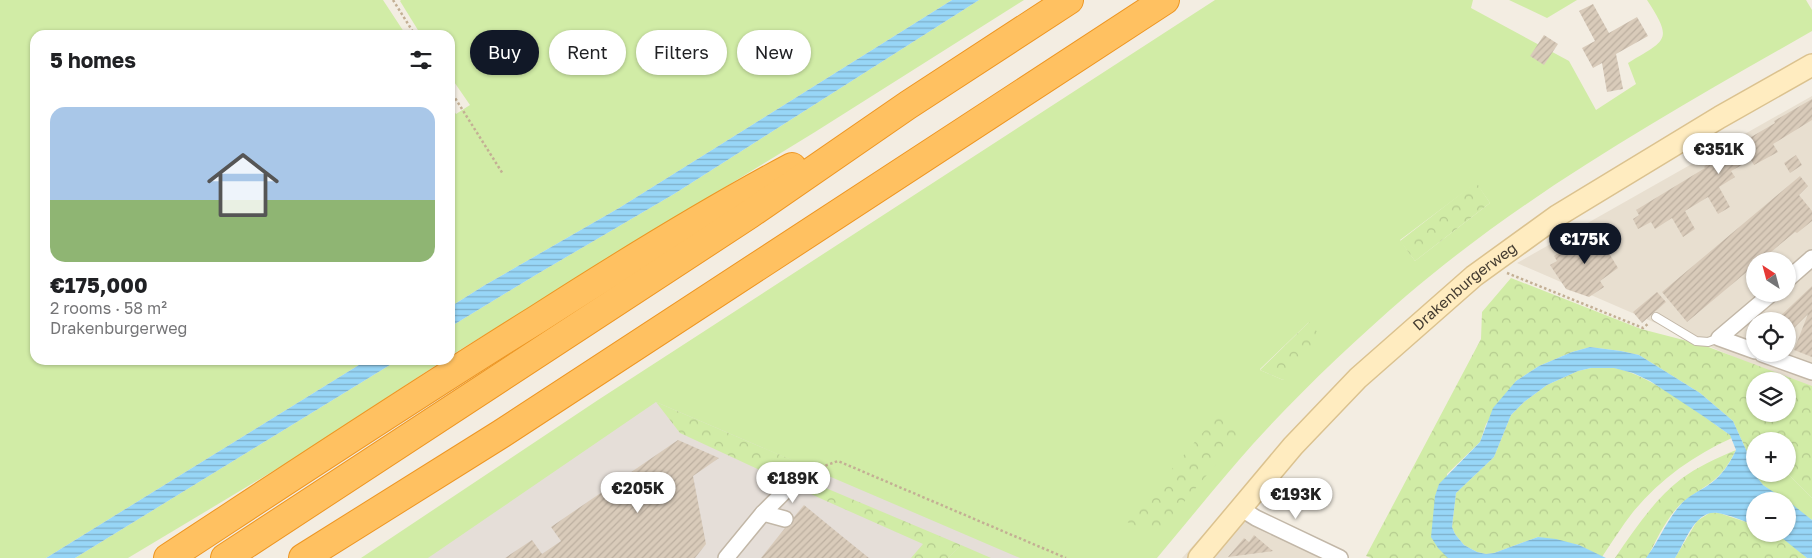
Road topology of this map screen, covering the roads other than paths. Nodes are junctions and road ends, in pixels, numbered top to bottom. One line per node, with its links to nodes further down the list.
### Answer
1 (1068, 0): 4 (highway)
2 (1165, 0): 13 (highway)
3 (1812, 65): 15 (main road, Drakenburgerweg)
4 (908, 106): 18 (highway); 19 (highway)
5 (1812, 258): 6 (street)
6 (1796, 272)
7 (1762, 302): 9 (street)
8 (1656, 317): 9 (lane)
9 (1719, 338): 10 (street)
10 (1746, 348)
11 (1784, 362): 12 (street)
12 (1812, 372)
13 (501, 434): 20 (highway); 21 (highway)
14 (802, 474): 16 (street)
15 (1240, 508): 23 (main road, Drakenburgerweg); 24 (street)
16 (763, 513): 17 (street); 22 (street)
17 (785, 519)
18 (168, 558)
19 (225, 558)
20 (304, 558)
21 (326, 558)
22 (726, 558)
23 (1199, 558)
24 (1340, 558)

